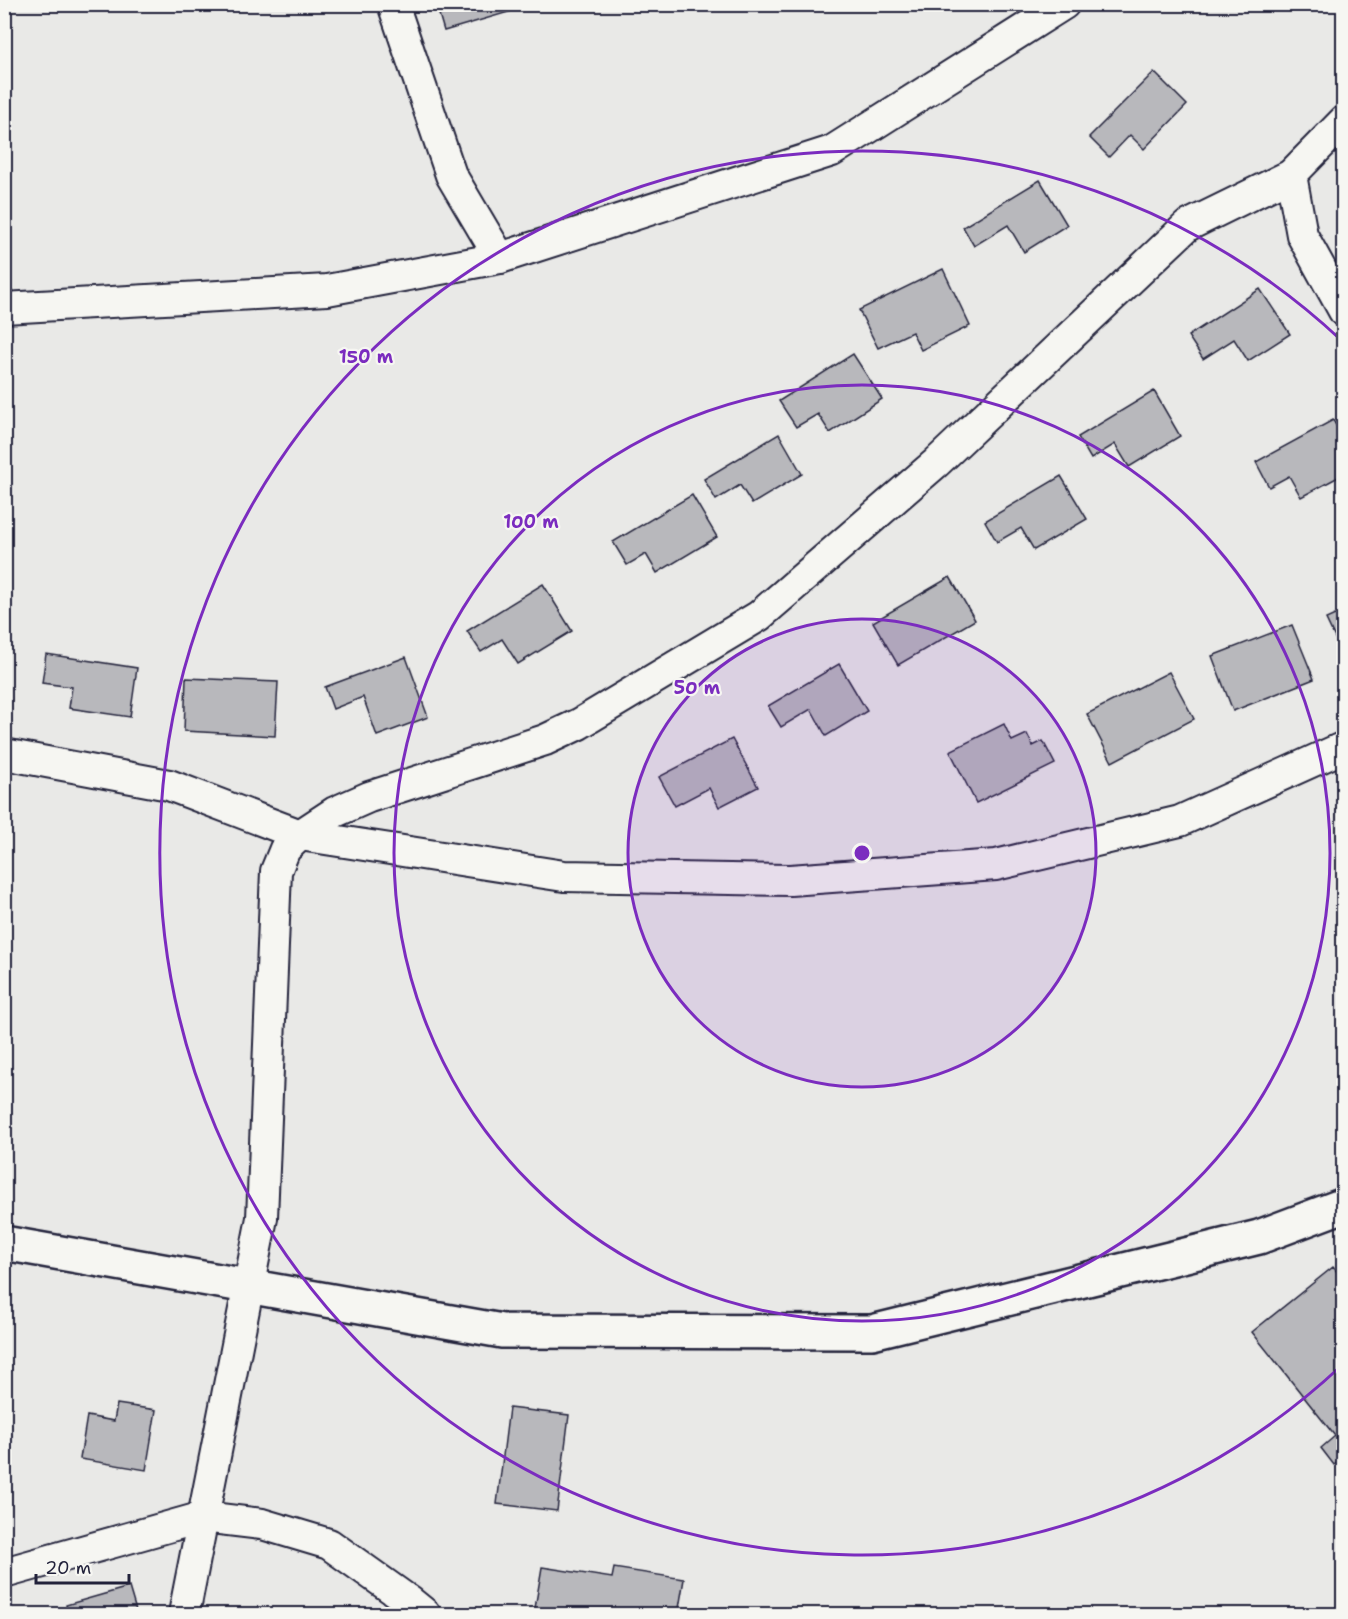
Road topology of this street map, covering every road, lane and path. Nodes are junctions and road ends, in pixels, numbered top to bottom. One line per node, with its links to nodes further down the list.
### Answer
1 (393, 4): 5 (street)
2 (1064, 4): 5 (street)
3 (1344, 121): 4 (street)
4 (1291, 175): 7 (street); 10 (street)
5 (500, 258): 6 (street)
6 (4, 308)
7 (1344, 311)
8 (1344, 747): 10 (street)
9 (4, 754): 10 (street)
10 (300, 835): 13 (street)
11 (1344, 1204): 13 (street)
12 (4, 1243): 13 (street)
13 (248, 1287): 14 (street)
14 (203, 1517): 15 (street); 16 (street); 17 (street)
15 (4, 1573)
16 (184, 1614)
17 (425, 1614)

